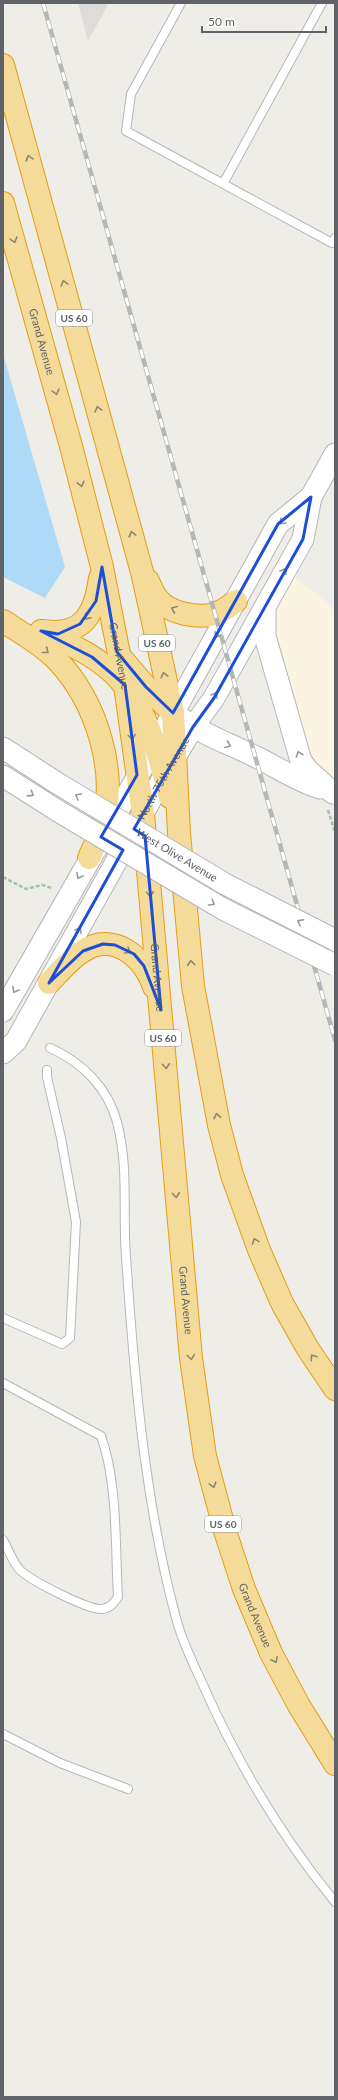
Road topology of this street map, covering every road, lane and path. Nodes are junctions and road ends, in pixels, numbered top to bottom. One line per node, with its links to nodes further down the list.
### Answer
1 (181, 3): 4 (lane)
2 (322, 3): 4 (lane)
3 (3, 65): 10 (highway, US 60, one-way to 3)
4 (224, 182): 6 (lane)
5 (3, 202): 9 (highway, Grand Avenue / US 60, one-way to 9)
6 (335, 238)
7 (335, 454): 8 (main road, North 75th Avenue)
8 (311, 497): 11 (main road, North 75th Avenue, one-way to 11); 12 (main road, North 75th Avenue, one-way to 8)
9 (102, 567): 14 (highway, one-way to 14); 15 (highway, Grand Avenue / US 60)
10 (142, 572): 11 (highway, one-way to 10); 17 (highway, US 60, one-way to 10)
11 (236, 601): 17 (main road, North 75th Avenue, one-way to 17)
12 (265, 606): 18 (main road, North 75th Avenue, one-way to 12); 25 (main road, one-way to 12)
13 (3, 620): 14 (highway); 29 (highway, one-way to 29)
14 (41, 631): 16 (highway)
15 (117, 652): 16 (highway, Grand Avenue / US 60); 17 (highway)
16 (125, 685): 19 (highway); 22 (highway, Grand Avenue / US 60, one-way to 22)
17 (173, 713): 18 (main road); 19 (main road, North 75th Avenue); 21 (highway, US 60)
18 (193, 728): 21 (main road, North 75th Avenue); 25 (main road, one-way to 25)
19 (155, 746): 22 (main road, North 75th Avenue); 24 (highway)
20 (3, 748): 32 (main road, West Olive Avenue, one-way to 20, bridge)
21 (177, 755): 24 (main road, North 75th Avenue); 28 (highway, US 60)
22 (137, 775): 26 (highway, Grand Avenue / US 60); 29 (main road, North 75th Avenue)
23 (3, 776): 33 (main road, West Olive Avenue, one-way to 33, bridge)
24 (164, 776): 26 (main road, North 75th Avenue); 28 (highway)
25 (332, 797): 27 (path)
26 (143, 814): 34 (main road, North 75th Avenue, one-way to 26); 35 (highway, Grand Avenue / US 60, one-way to 35)
27 (335, 832)
28 (179, 833): 42 (highway, US 60, one-way to 28)
29 (89, 858): 31 (main road, North 75th Avenue, one-way to 31)
30 (3, 877): 31 (path)
31 (69, 893): 36 (main road, North 75th Avenue, one-way to 36)
32 (335, 940)
33 (335, 965)
34 (49, 983): 35 (highway, one-way to 35); 38 (main road, North 75th Avenue)
35 (161, 1010): 45 (highway, Grand Avenue / US 60, one-way to 45)
36 (3, 1011)
37 (50, 1048): 47 (lane)
38 (3, 1053)
39 (47, 1070): 40 (lane)
40 (3, 1318)
41 (3, 1383): 43 (lane)
42 (335, 1389)
43 (3, 1540)
44 (3, 1734): 46 (lane)
45 (335, 1764)
46 (128, 1790)
47 (335, 1902)

